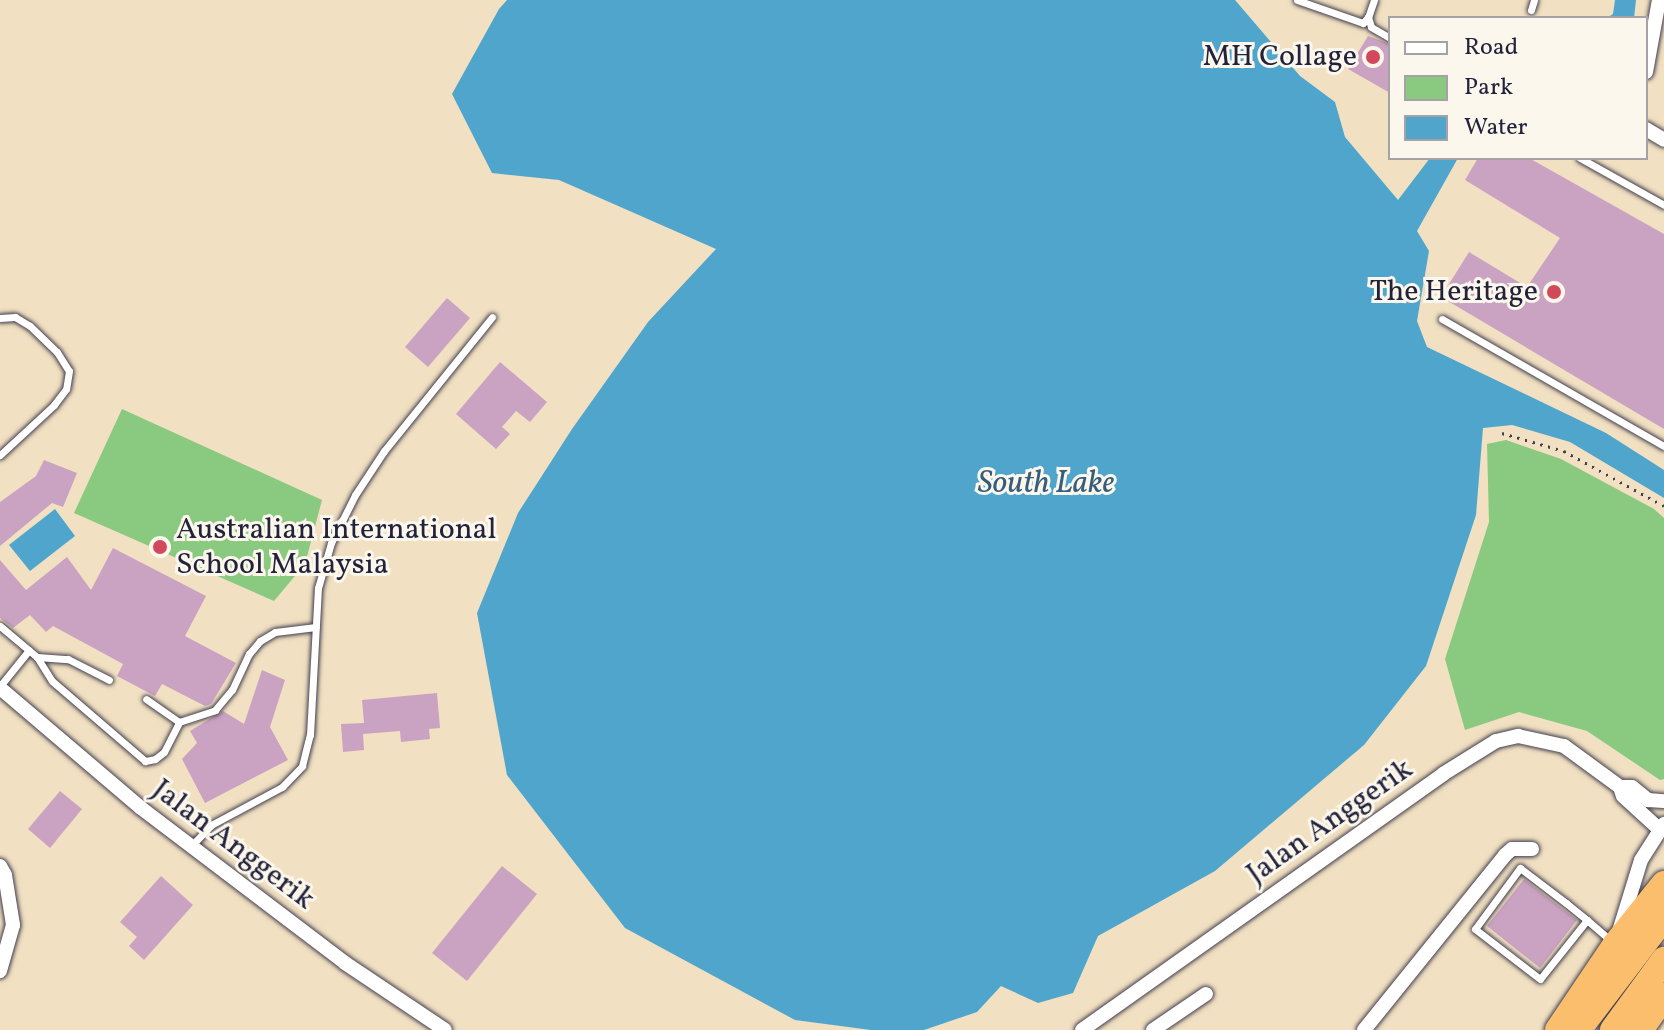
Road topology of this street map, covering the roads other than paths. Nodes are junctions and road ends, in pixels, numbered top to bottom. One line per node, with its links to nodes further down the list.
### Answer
1 (1297, 0): 6 (lane)
2 (1374, 0): 6 (lane)
3 (1534, 0): 5 (lane)
4 (1659, 0): 8 (street)
5 (1531, 10)
6 (1368, 17): 7 (lane)
7 (1388, 37)
8 (1648, 61)
9 (1584, 160): 10 (lane)
10 (1664, 205)
11 (492, 317): 17 (lane)
12 (0, 318): 15 (lane)
13 (1442, 319): 14 (lane)
14 (1664, 446)
15 (0, 455)
16 (0, 626): 18 (lane)
17 (316, 627): 25 (lane); 29 (lane)
18 (8, 632): 19 (lane); 20 (lane)
19 (0, 642)
20 (29, 650): 21 (lane); 23 (lane)
21 (37, 657): 22 (lane); 25 (lane)
22 (109, 680)
23 (0, 687): 29 (street, Jalan Anggerik)
24 (146, 699): 25 (lane)
25 (179, 722)
26 (1620, 787): 27 (street, Jalan Anggerik); 28 (street, Jalan Anggerik); 41 (street, Jalan Anggerik)
27 (1664, 801)
28 (1662, 826): 35 (street)
29 (192, 845): 40 (street, Jalan Anggerik)
30 (1532, 849): 43 (street)
31 (0, 866): 37 (street)
32 (1664, 884): 35 (highway)
33 (1663, 918): 45 (highway)
34 (1587, 920): 34 (lane); 35 (lane)
35 (1616, 944): 44 (highway)
36 (1664, 960): 46 (highway)
37 (0, 971)
38 (1206, 994): 42 (street)
39 (1664, 996): 47 (highway)
40 (445, 1030)
41 (1082, 1030)
42 (1153, 1030)
43 (1364, 1030)
44 (1558, 1030)
45 (1578, 1030)
46 (1613, 1030)
47 (1640, 1030)

